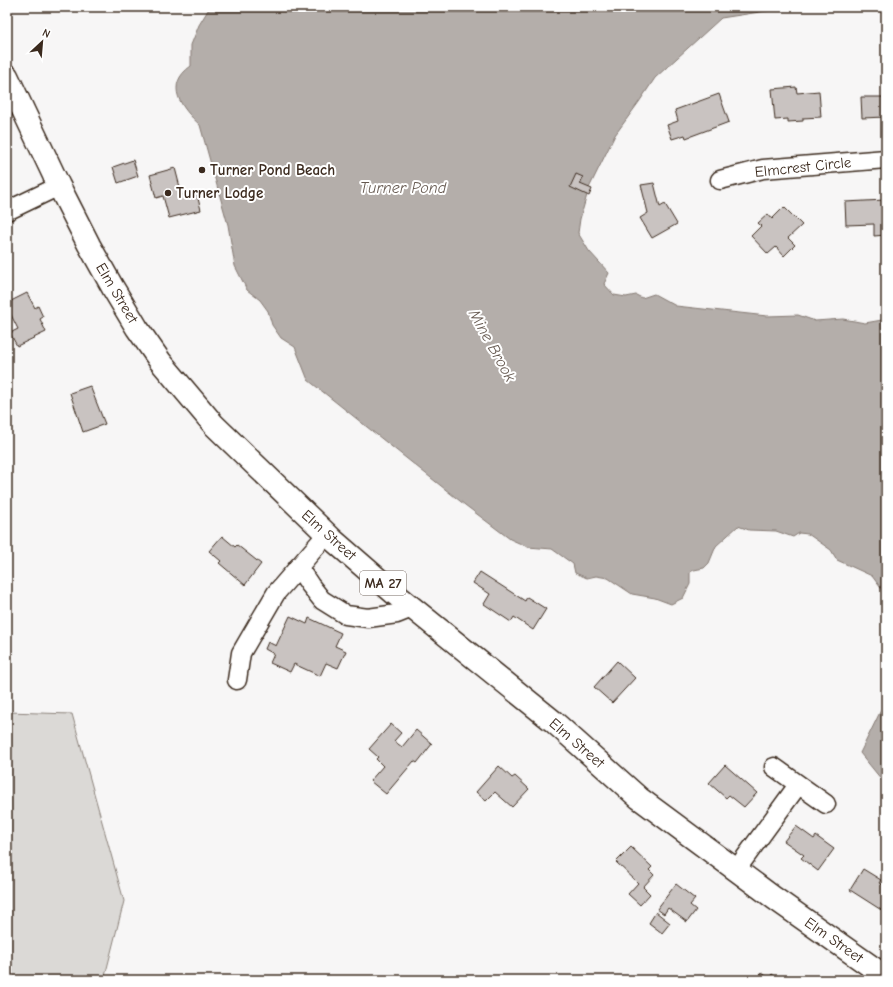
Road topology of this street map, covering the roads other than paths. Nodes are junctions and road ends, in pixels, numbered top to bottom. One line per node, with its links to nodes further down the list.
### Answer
1 (7, 76): 4 (main road, Elm Street / MA 27)
2 (886, 158): 3 (street, Elmcrest Circle)
3 (720, 180)
4 (59, 186): 5 (street); 6 (main road, Elm Street / MA 27)
5 (7, 211)
6 (327, 534): 7 (street); 8 (main road, Elm Street / MA 27)
7 (298, 567): 8 (street); 9 (street)
8 (412, 608): 13 (main road, Elm Street / MA 27)
9 (237, 680)
10 (774, 767): 11 (street)
11 (798, 785): 12 (street); 13 (street)
12 (826, 804)
13 (736, 870): 14 (main road, Elm Street / MA 27)
14 (886, 977)

